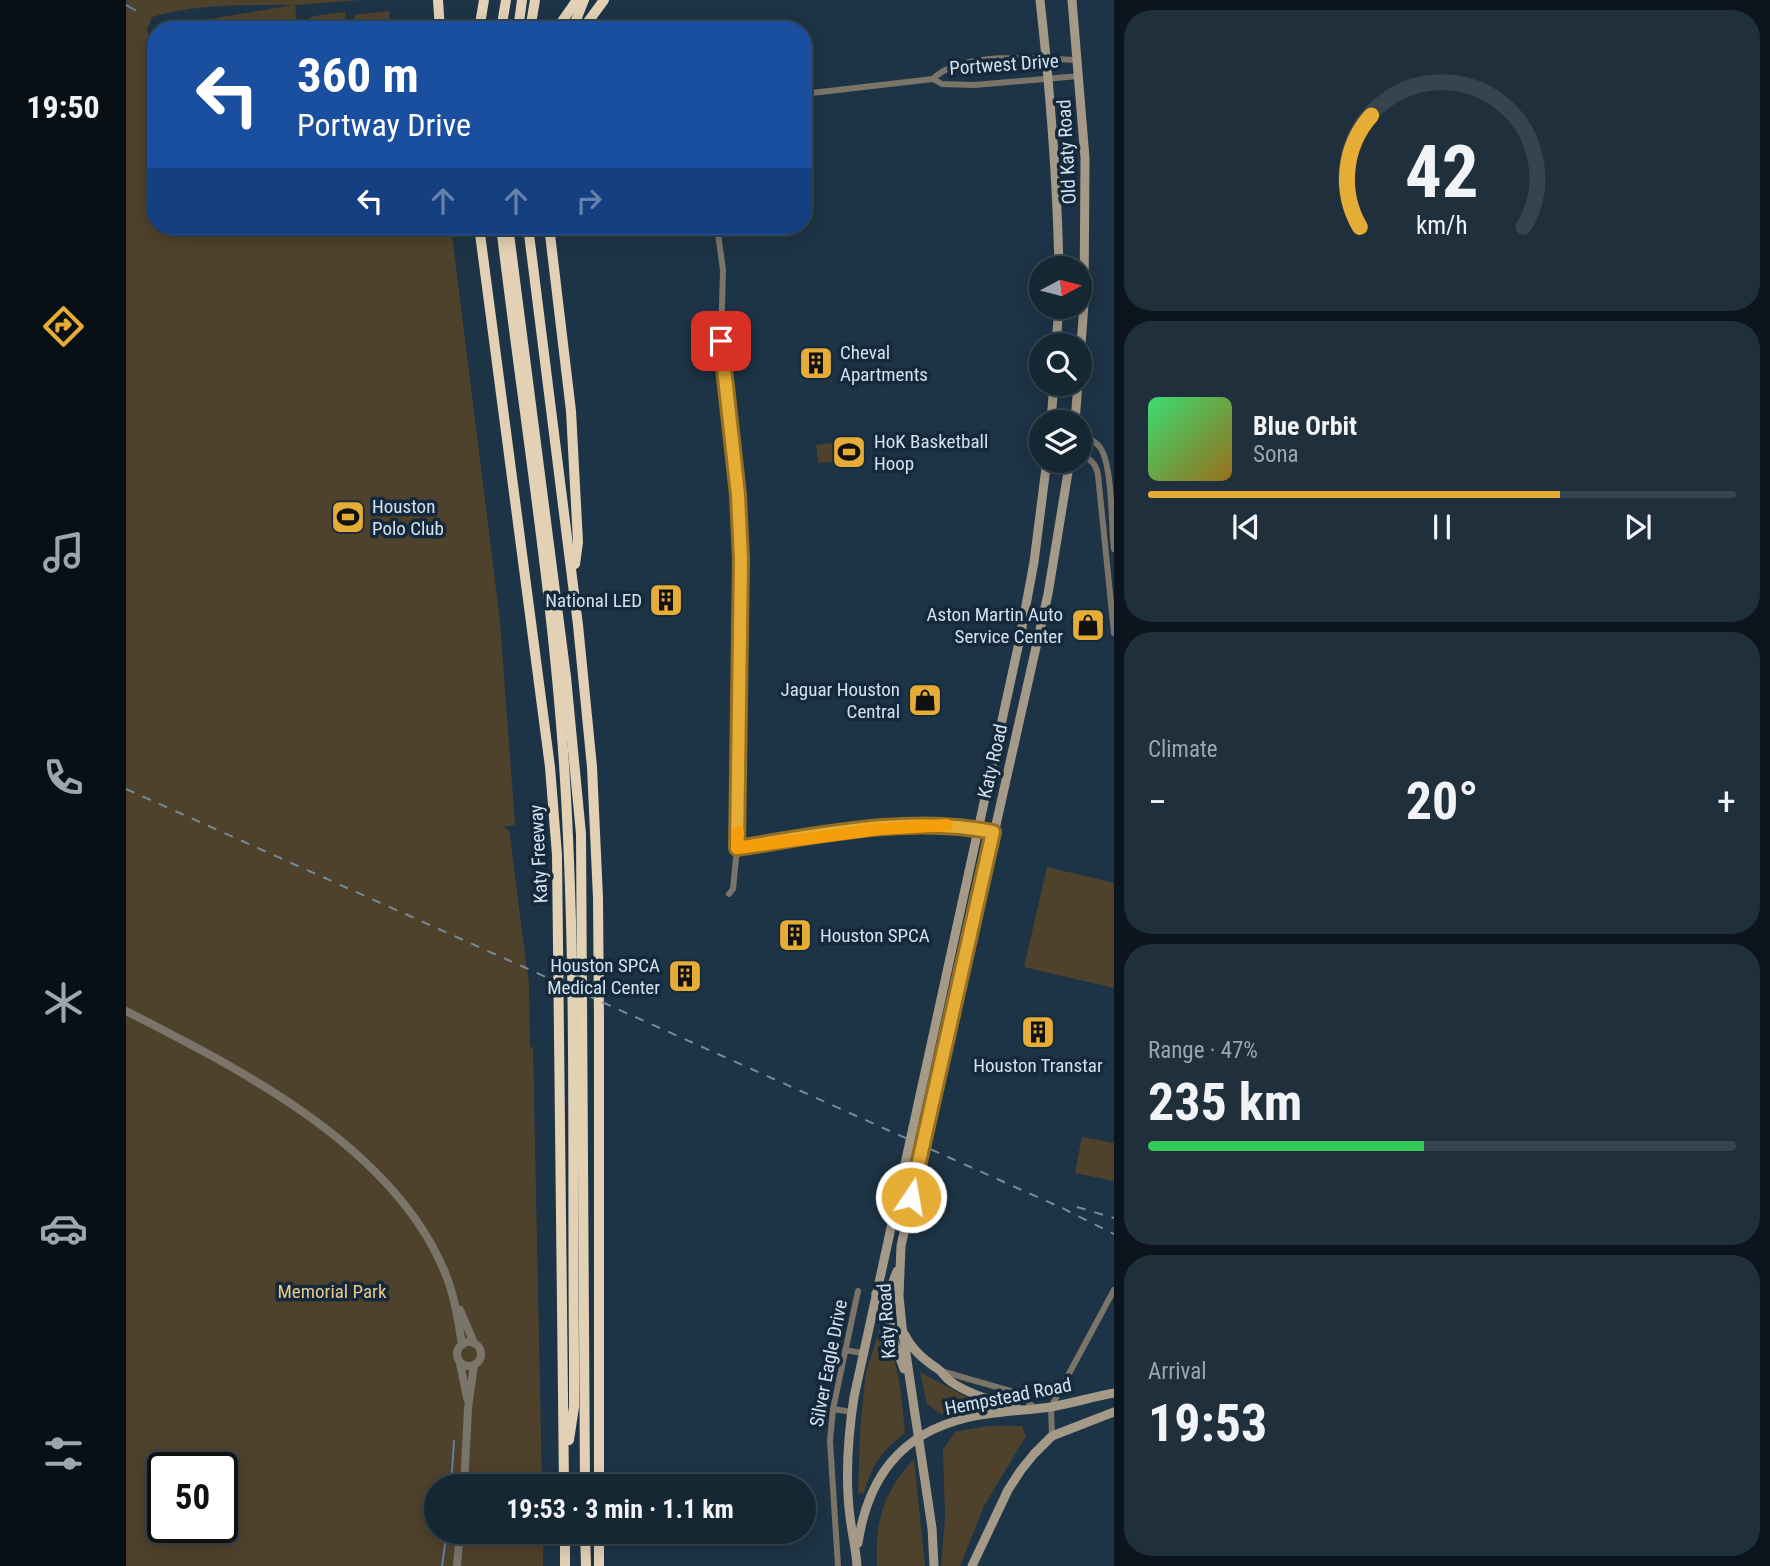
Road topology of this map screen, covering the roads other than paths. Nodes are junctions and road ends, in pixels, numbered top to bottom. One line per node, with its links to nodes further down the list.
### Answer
1 (438, 0): 12 (highway)
2 (484, 0): 13 (highway)
3 (506, 0): 14 (highway)
4 (512, 0): 15 (highway)
5 (522, 0): 16 (highway)
6 (535, 0): 17 (highway)
7 (577, 0): 18 (highway)
8 (584, 0): 19 (highway)
9 (604, 0): 20 (highway)
10 (1040, 0): 21 (main road, Old Katy Road)
11 (1072, 0): 22 (main road, Old Katy Road)
12 (439, 21)
13 (480, 21)
14 (502, 21)
15 (508, 21)
16 (520, 21)
17 (532, 21)
18 (562, 21)
19 (576, 21)
20 (589, 21)
21 (1047, 59): 22 (street, Portwest Drive); 24 (main road, Old Katy Road); 25 (street, Portwest Drive)
22 (1078, 60): 23 (main road, Old Katy Road)
23 (1079, 76): 24 (street, Portwest Drive); 35 (main road, Old Katy Road)
24 (1049, 77): 25 (street, Portwest Drive); 34 (main road, Old Katy Road)
25 (933, 79): 26 (street, Portwest Drive)
26 (812, 93)
27 (475, 235): 36 (highway)
28 (480, 235): 36 (highway, Katy Freeway)
29 (501, 235): 79 (highway)
30 (509, 235): 80 (highway)
31 (529, 235): 42 (highway)
32 (550, 235): 42 (highway)
33 (718, 235): 47 (street)
34 (1059, 256)
35 (1083, 256)
36 (494, 349): 78 (highway, Katy Freeway)
37 (1092, 441): 41 (street)
38 (1092, 462): 43 (street)
39 (1046, 473): 45 (main road, Katy Road)
40 (1068, 473): 46 (main road, Katy Road)
41 (1114, 550)
42 (573, 585): 81 (highway)
43 (1113, 617): 44 (street)
44 (1114, 632)
45 (979, 829): 46 (street); 47 (street); 48 (main road, Katy Road)
46 (993, 832): 49 (main road, Katy Road)
47 (737, 848): 50 (street)
48 (972, 859): 49 (main road); 51 (main road, Katy Road)
49 (986, 862): 52 (main road, Katy Road)
50 (729, 894)
51 (949, 964): 52 (main road); 57 (main road, Katy Road)
52 (964, 964): 54 (main road, Katy Road)
53 (126, 1011): 58 (street)
54 (900, 1264): 57 (main road); 59 (main road, Katy Road)
55 (1114, 1290): 69 (street)
56 (858, 1291): 62 (street, Silver Eagle Drive)
57 (876, 1294): 63 (main road, Katy Road); 67 (main road)
58 (452, 1295): 60 (street); 61 (street)
59 (902, 1327): 66 (main road); 67 (main road, Katy Road)
60 (474, 1343): 61 (street); 65 (street)
61 (462, 1345): 64 (street)
62 (845, 1350): 63 (street); 72 (street, Silver Eagle Drive)
63 (862, 1353): 74 (main road, Katy Road)
64 (460, 1362): 65 (street); 70 (street)
65 (474, 1365): 70 (street)
66 (940, 1370): 71 (street); 73 (main road)
67 (908, 1378): 93 (main road, Katy Road)
68 (1114, 1393): 69 (main road, Hempstead Road)
69 (1051, 1406): 71 (main road, Hempstead Road); 76 (street)
70 (468, 1408): 77 (street)
71 (1034, 1408): 73 (main road, Hempstead Road)
72 (833, 1409): 74 (street); 91 (street, Silver Eagle Drive)
73 (1020, 1410): 86 (main road, Hempstead Road)
74 (852, 1412): 86 (main road, Katy Road)
75 (1114, 1412): 76 (main road)
76 (1048, 1440): 94 (main road)
77 (465, 1474)
78 (564, 1474)
79 (565, 1474)
80 (585, 1474)
81 (599, 1474)
82 (459, 1544): 87 (street)
83 (565, 1544): 88 (highway)
84 (585, 1544): 89 (highway)
85 (599, 1544): 90 (highway)
86 (856, 1551): 92 (main road)
87 (457, 1566)
88 (565, 1566)
89 (586, 1566)
90 (599, 1566)
91 (838, 1566)
92 (857, 1566)
93 (934, 1566)
94 (972, 1566)

